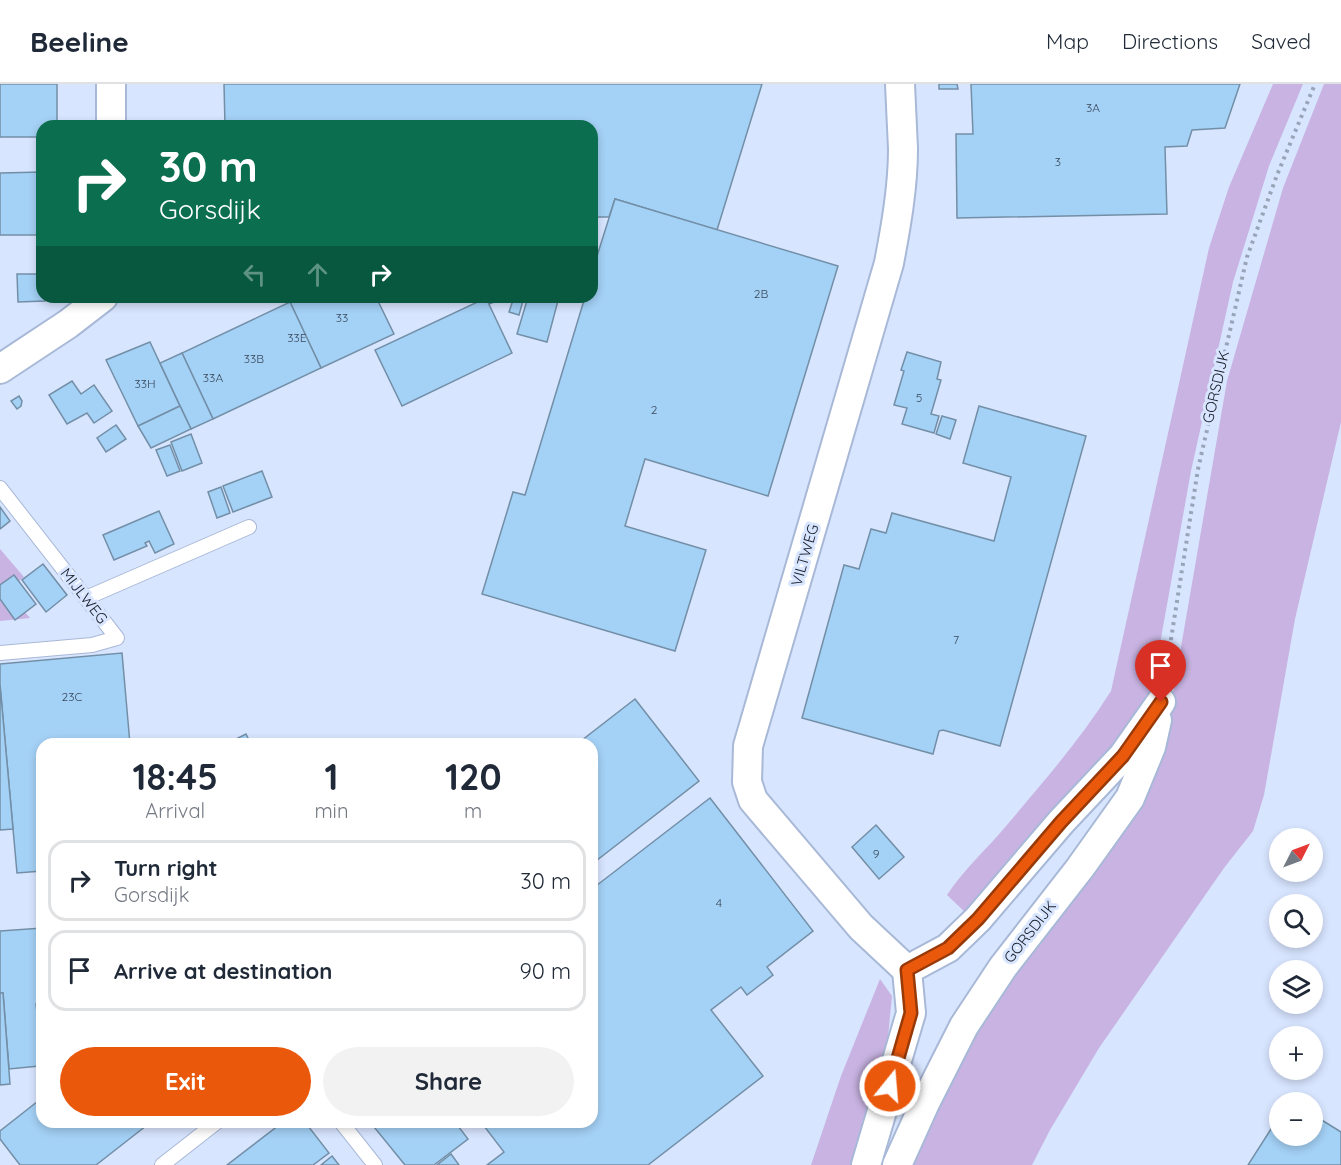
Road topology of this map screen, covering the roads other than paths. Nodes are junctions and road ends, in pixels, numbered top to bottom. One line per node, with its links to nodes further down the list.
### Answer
1 (111, 84): 3 (street)
2 (900, 84): 10 (street, VILTWEG)
3 (111, 120)
4 (95, 303): 5 (street)
5 (0, 369)
6 (0, 488): 8 (lane, MIJLWEG)
7 (249, 527): 8 (lane)
8 (86, 598): 9 (lane, MIJLWEG)
9 (0, 653)
10 (907, 970): 15 (street); 16 (street, GORSDIJK)
11 (209, 1128): 13 (lane)
12 (346, 1128): 14 (lane)
13 (162, 1165)
14 (375, 1165)
15 (866, 1165)
16 (897, 1165)

